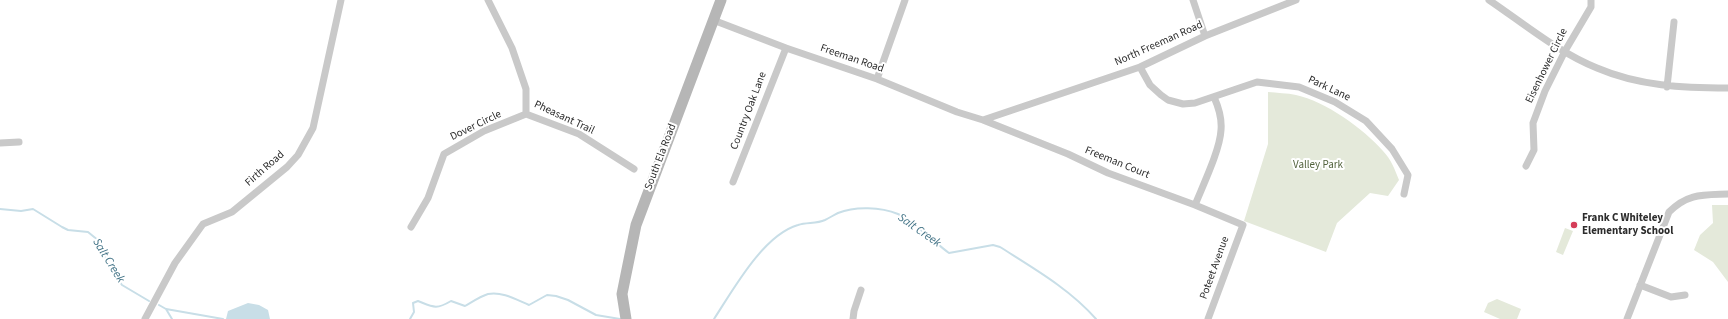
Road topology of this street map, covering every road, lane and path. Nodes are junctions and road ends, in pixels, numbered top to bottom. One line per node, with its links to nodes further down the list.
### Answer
1 (341, 0): 34 (street, Firth Road)
2 (488, 0): 19 (street, Pheasant Trail)
3 (721, 0): 9 (main road, South Ela Road)
4 (905, 0): 15 (street)
5 (1193, 0): 11 (street)
6 (1296, 0): 11 (street, North Freeman Road)
7 (1489, 0): 13 (street)
8 (1591, 0): 13 (street, Eisenhower Circle)
9 (713, 20): 12 (street, Freeman Road); 35 (main road, South Ela Road)
10 (1674, 22): 16 (street)
11 (1205, 36): 14 (street, North Freeman Road)
12 (786, 48): 15 (street, Freeman Road); 25 (street, Country Oak Lane)
13 (1565, 51): 16 (street); 23 (street, Eisenhower Circle)
14 (1140, 68): 18 (street, Park Lane); 20 (street, North Freeman Road)
15 (877, 79): 20 (street, Freeman Road)
16 (1667, 87): 17 (street)
17 (1728, 88)
18 (1214, 97): 26 (street, Park Lane); 28 (street)
19 (526, 114): 24 (street, Pheasant Trail); 30 (street, Dover Circle)
20 (983, 120): 28 (street, Freeman Court)
21 (19, 142): 22 (street)
22 (0, 143)
23 (1526, 166)
24 (634, 169)
25 (733, 182)
26 (1404, 194)
27 (1728, 194): 31 (street)
28 (1195, 205): 29 (street, Freeman Court)
29 (1243, 225): 37 (street, Poteet Avenue)
30 (411, 227)
31 (1640, 285): 33 (street); 38 (street)
32 (861, 290): 36 (street)
33 (1685, 295)
34 (145, 319)
35 (626, 319)
36 (853, 319)
37 (1208, 319)
38 (1627, 319)

